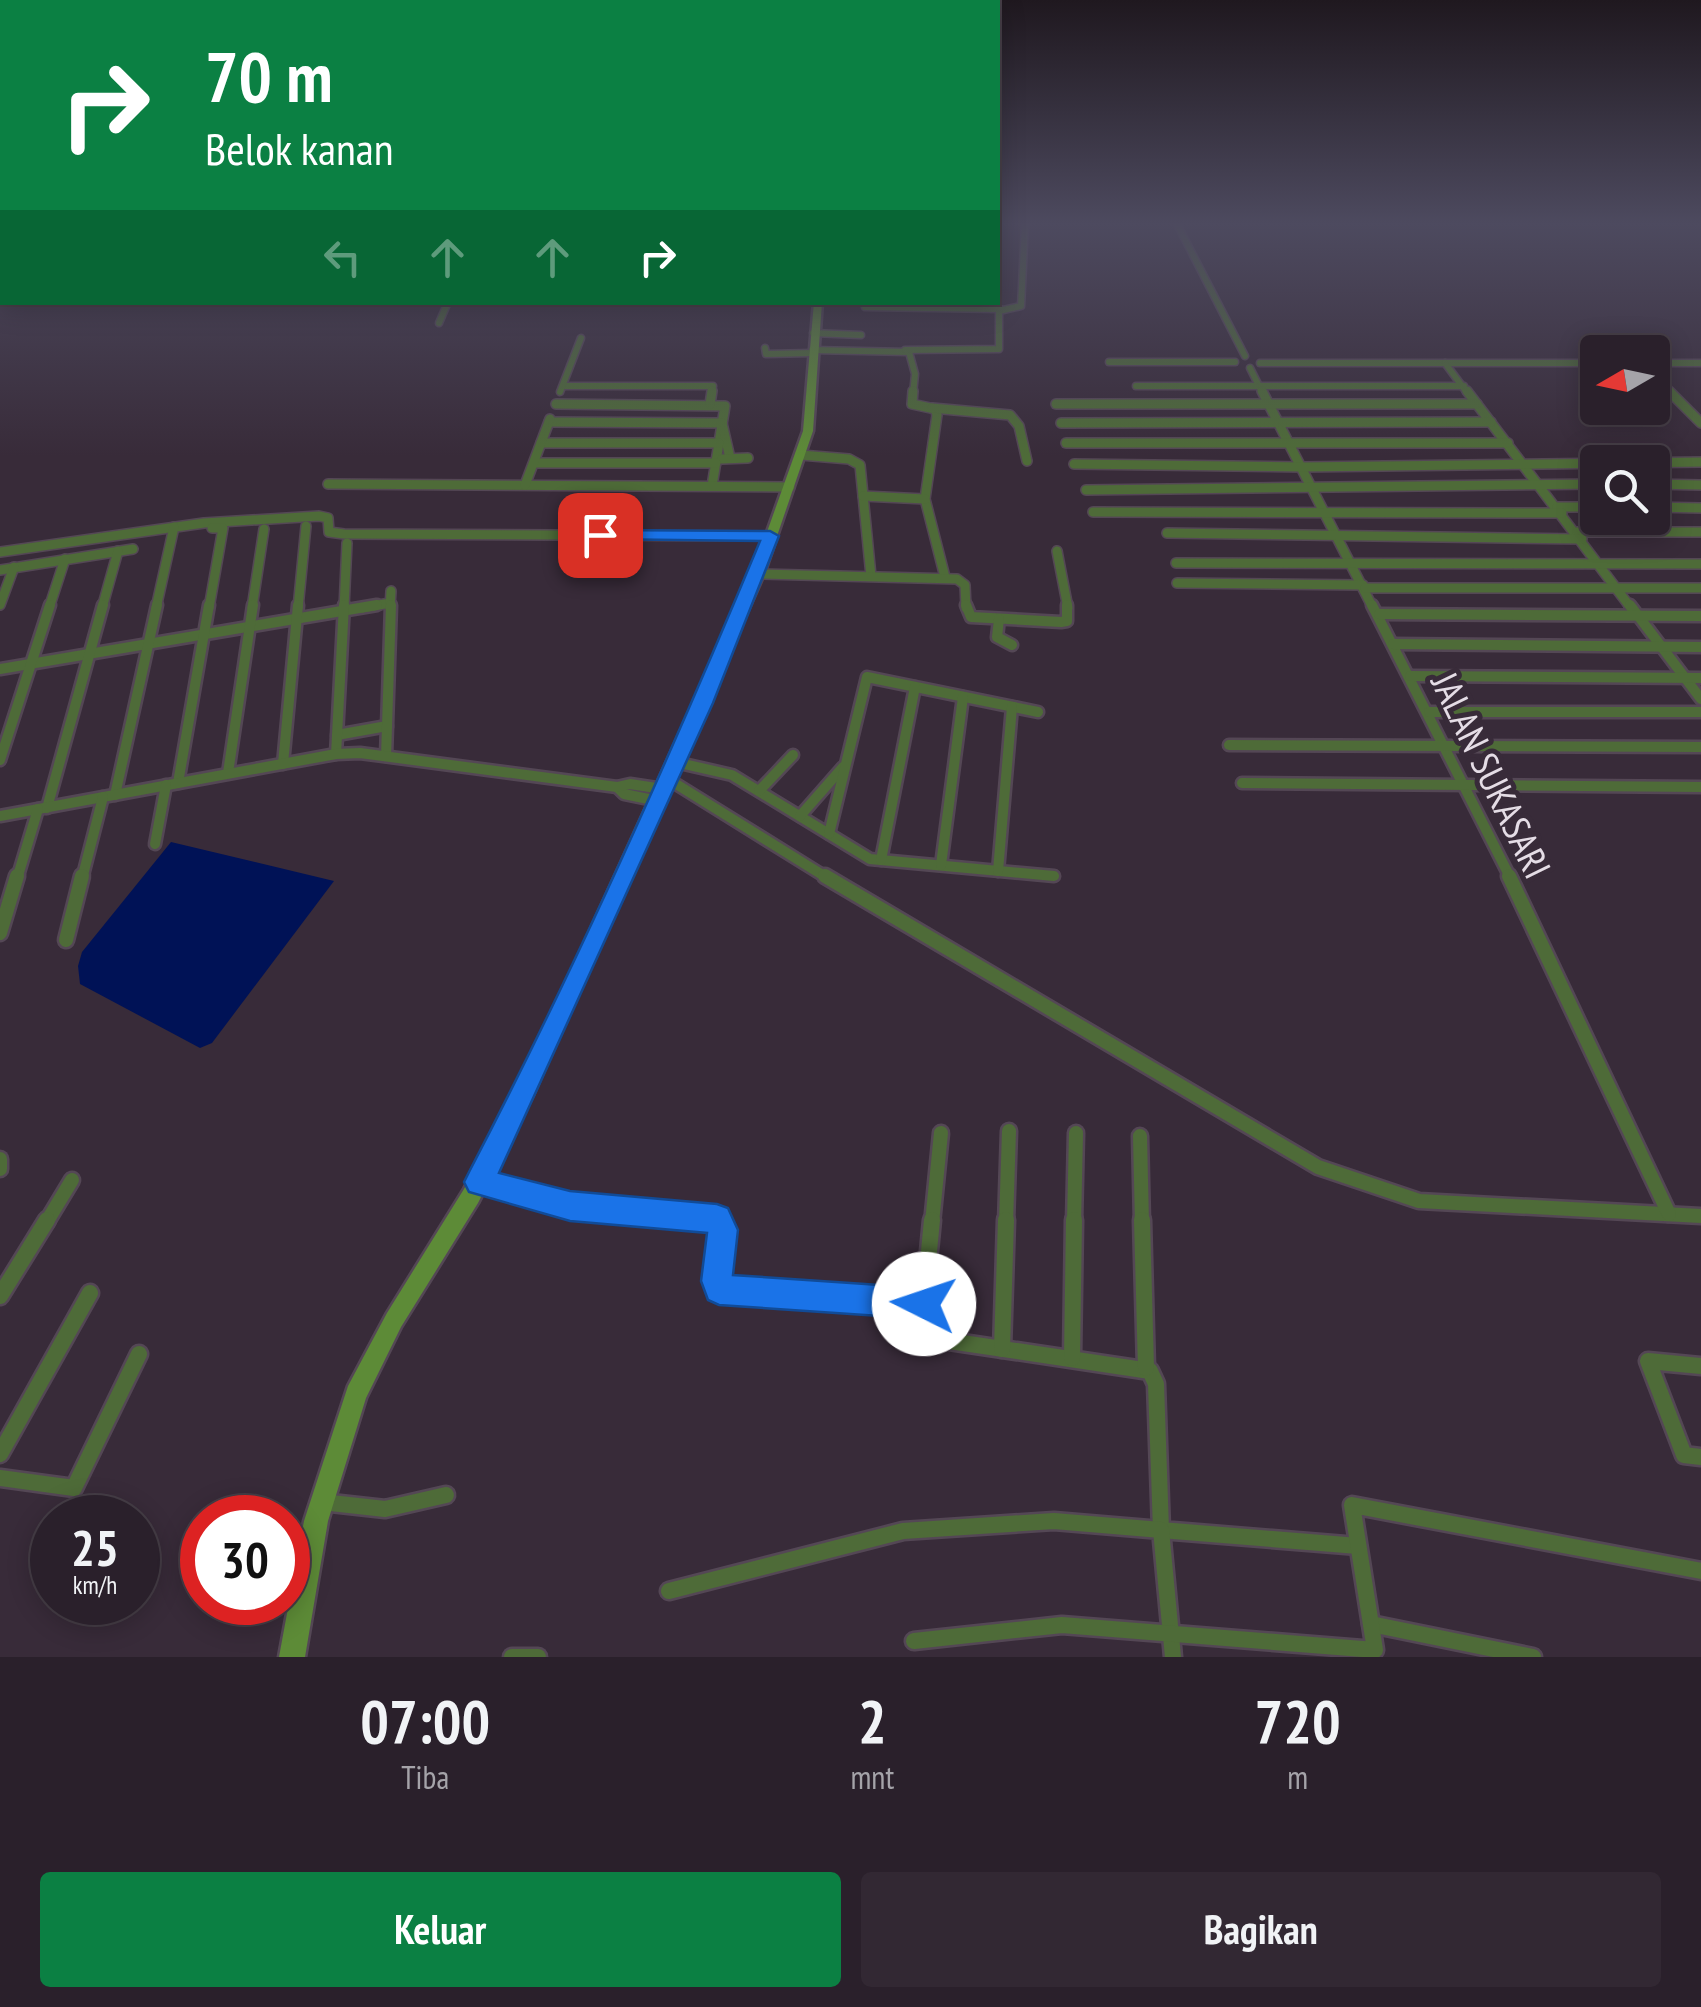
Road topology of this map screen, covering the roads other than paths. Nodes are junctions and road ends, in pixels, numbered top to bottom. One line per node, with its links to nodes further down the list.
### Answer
1 (1021, 301): 6 (street)
2 (1219, 301): 14 (street, JALAN SUKASARI)
3 (447, 305): 7 (street)
4 (818, 305): 10 (street)
5 (866, 307): 6 (street)
6 (1000, 310): 12 (street)
7 (439, 323)
8 (861, 335): 10 (street)
9 (581, 338): 19 (street)
10 (812, 345): 11 (street); 12 (street); 41 (street)
11 (765, 348)
12 (905, 350): 29 (street)
13 (1110, 362): 14 (street)
14 (1252, 363): 15 (street); 21 (street, JALAN SUKASARI)
15 (1446, 363): 16 (street); 22 (street)
16 (1580, 363)
17 (1670, 363): 18 (street)
18 (1701, 363)
19 (562, 386): 24 (street); 25 (street)
20 (1136, 386): 21 (street)
21 (1259, 386): 22 (street); 28 (street, JALAN SUKASARI)
22 (1464, 386): 27 (street)
23 (1670, 392): 32 (street)
24 (556, 404): 25 (street); 30 (street)
25 (710, 404): 33 (street)
26 (1056, 404): 28 (street)
27 (1478, 404): 28 (street); 31 (street)
28 (1268, 405): 35 (street, JALAN SUKASARI)
29 (932, 408): 45 (street); 62 (street)
30 (549, 422): 33 (street); 36 (street)
31 (1491, 422): 35 (street); 40 (street)
32 (1701, 422)
33 (722, 423): 38 (street); 42 (street)
34 (1061, 423): 35 (street)
35 (1278, 423): 37 (street, JALAN SUKASARI)
36 (541, 442): 38 (street); 47 (street)
37 (1288, 442): 39 (street); 40 (street); 50 (street, JALAN SUKASARI)
38 (719, 443): 44 (street)
39 (1066, 443)
40 (1508, 444): 48 (street)
41 (801, 455): 58 (street); 61 (street)
42 (730, 458): 43 (street); 44 (street)
43 (748, 458)
44 (716, 461): 47 (street); 57 (street)
45 (1027, 461)
46 (1701, 462): 48 (street)
47 (534, 463): 55 (street)
48 (1522, 463): 50 (street); 52 (street)
49 (1074, 464): 50 (street)
50 (1302, 467): 60 (street, JALAN SUKASARI)
51 (328, 484): 55 (street)
52 (1538, 484): 53 (street); 60 (street); 66 (street)
53 (1580, 484)
54 (1670, 484): 56 (street)
55 (525, 485): 57 (street)
56 (1701, 485)
57 (712, 486): 58 (street)
58 (790, 487): 74 (street)
59 (1086, 490): 60 (street)
60 (1314, 490): 68 (street, JALAN SUKASARI)
61 (863, 496): 62 (street); 90 (street)
62 (925, 498): 91 (street)
63 (1670, 508): 64 (street)
64 (1701, 508)
65 (1580, 509): 66 (street)
66 (1559, 510): 68 (street); 75 (street)
67 (1094, 512): 68 (street)
68 (1326, 512): 76 (street, JALAN SUKASARI)
69 (306, 526): 101 (street)
70 (174, 530): 74 (street); 80 (street); 104 (street); 105 (street)
71 (264, 530): 103 (street)
72 (1701, 532): 75 (street)
73 (1167, 533): 76 (street)
74 (770, 536): 89 (street)
75 (1579, 536): 76 (street); 84 (street)
76 (1336, 537): 86 (street, JALAN SUKASARI)
77 (347, 542): 97 (street)
78 (133, 549): 79 (street)
79 (118, 551): 82 (street); 110 (street)
80 (0, 552)
81 (1057, 552): 102 (street)
82 (65, 560): 87 (street); 111 (street)
83 (1176, 562): 86 (street)
84 (1599, 564): 85 (street); 86 (street); 94 (street)
85 (1701, 564)
86 (1351, 565): 93 (street, JALAN SUKASARI)
87 (14, 568): 88 (street); 96 (street)
88 (0, 570)
89 (758, 574): 90 (street); 135 (street)
90 (871, 576): 91 (street)
91 (945, 577): 102 (street)
92 (1177, 583): 93 (street)
93 (1364, 586): 94 (street); 98 (street, JALAN SUKASARI)
94 (1618, 588): 95 (street); 99 (street)
95 (1701, 588)
96 (0, 605)
97 (343, 611): 101 (street); 123 (street); 124 (street)
98 (1379, 614): 99 (street); 106 (street, JALAN SUKASARI)
99 (1638, 615): 100 (street); 108 (street)
100 (1701, 616)
101 (297, 619): 103 (street); 132 (street)
102 (998, 619): 107 (street)
103 (250, 627): 104 (street); 134 (street)
104 (204, 634): 105 (street); 137 (street)
105 (148, 644): 110 (street); 141 (street)
106 (1393, 644): 108 (street); 113 (street, JALAN SUKASARI)
107 (1012, 645)
108 (1662, 647): 109 (street); 114 (street)
109 (1701, 647)
110 (92, 654): 111 (street); 142 (street)
111 (32, 664): 112 (street); 131 (street)
112 (0, 670)
113 (1410, 676): 114 (street); 121 (street, JALAN SUKASARI)
114 (1686, 678): 115 (street); 118 (street)
115 (1701, 678)
116 (915, 687): 117 (street); 133 (street); 147 (street)
117 (963, 697): 119 (street); 148 (street)
118 (1701, 698)
119 (1012, 707): 120 (street); 149 (street)
120 (1038, 712)
121 (1428, 712): 122 (street); 126 (street, JALAN SUKASARI)
122 (1701, 712)
123 (387, 726): 124 (street); 130 (street)
124 (337, 735): 128 (street)
125 (1229, 745): 126 (street)
126 (1444, 746): 127 (street); 138 (street, JALAN SUKASARI)
127 (1701, 747)
128 (336, 754): 130 (street); 132 (street)
129 (793, 755): 140 (street)
130 (386, 756): 135 (street)
131 (0, 760)
132 (283, 764): 134 (street)
133 (846, 764): 144 (street); 145 (street)
134 (228, 773): 137 (street)
135 (666, 783): 140 (street); 160 (street); 161 (street)
136 (1242, 783): 138 (street)
137 (172, 784): 141 (street); 146 (street)
138 (1464, 785): 139 (street); 161 (street, JALAN SUKASARI)
139 (1701, 787)
140 (759, 792): 144 (street)
141 (109, 796): 142 (street); 152 (street)
142 (43, 808): 143 (street); 151 (street)
143 (0, 816)
144 (800, 816): 145 (street)
145 (829, 834): 147 (street)
146 (155, 844)
147 (881, 860): 148 (street)
148 (940, 866): 149 (street)
149 (998, 871): 150 (street)
150 (1054, 876)
151 (0, 933)
152 (66, 940)
153 (1009, 1132): 166 (street)
154 (942, 1133): 165 (street)
155 (1076, 1133): 168 (street)
156 (1140, 1136): 170 (street)
157 (0, 1158): 158 (street)
158 (0, 1169)
159 (72, 1180): 164 (street)
160 (479, 1182): 165 (street); 175 (street)
161 (1670, 1214): 162 (street)
162 (1701, 1216)
163 (90, 1293): 171 (street)
164 (0, 1296)
165 (924, 1304): 166 (street)
166 (1002, 1349): 168 (street)
167 (139, 1354): 173 (street)
168 (1072, 1358): 170 (street)
169 (1701, 1366): 172 (street)
170 (1146, 1368): 176 (street)
171 (0, 1454)
172 (1701, 1457)
173 (0, 1478)
174 (446, 1495): 175 (street)
175 (322, 1502): 183 (street)
176 (1161, 1530): 177 (street); 179 (street); 181 (street)
177 (1358, 1546): 178 (street); 180 (street)
178 (1701, 1571)
179 (669, 1592)
180 (1371, 1624): 181 (street); 187 (street)
181 (1170, 1636): 182 (street); 186 (street)
182 (914, 1640)
183 (292, 1657)
184 (512, 1657): 185 (street)
185 (538, 1657)
186 (1173, 1657)
187 (1534, 1657)

